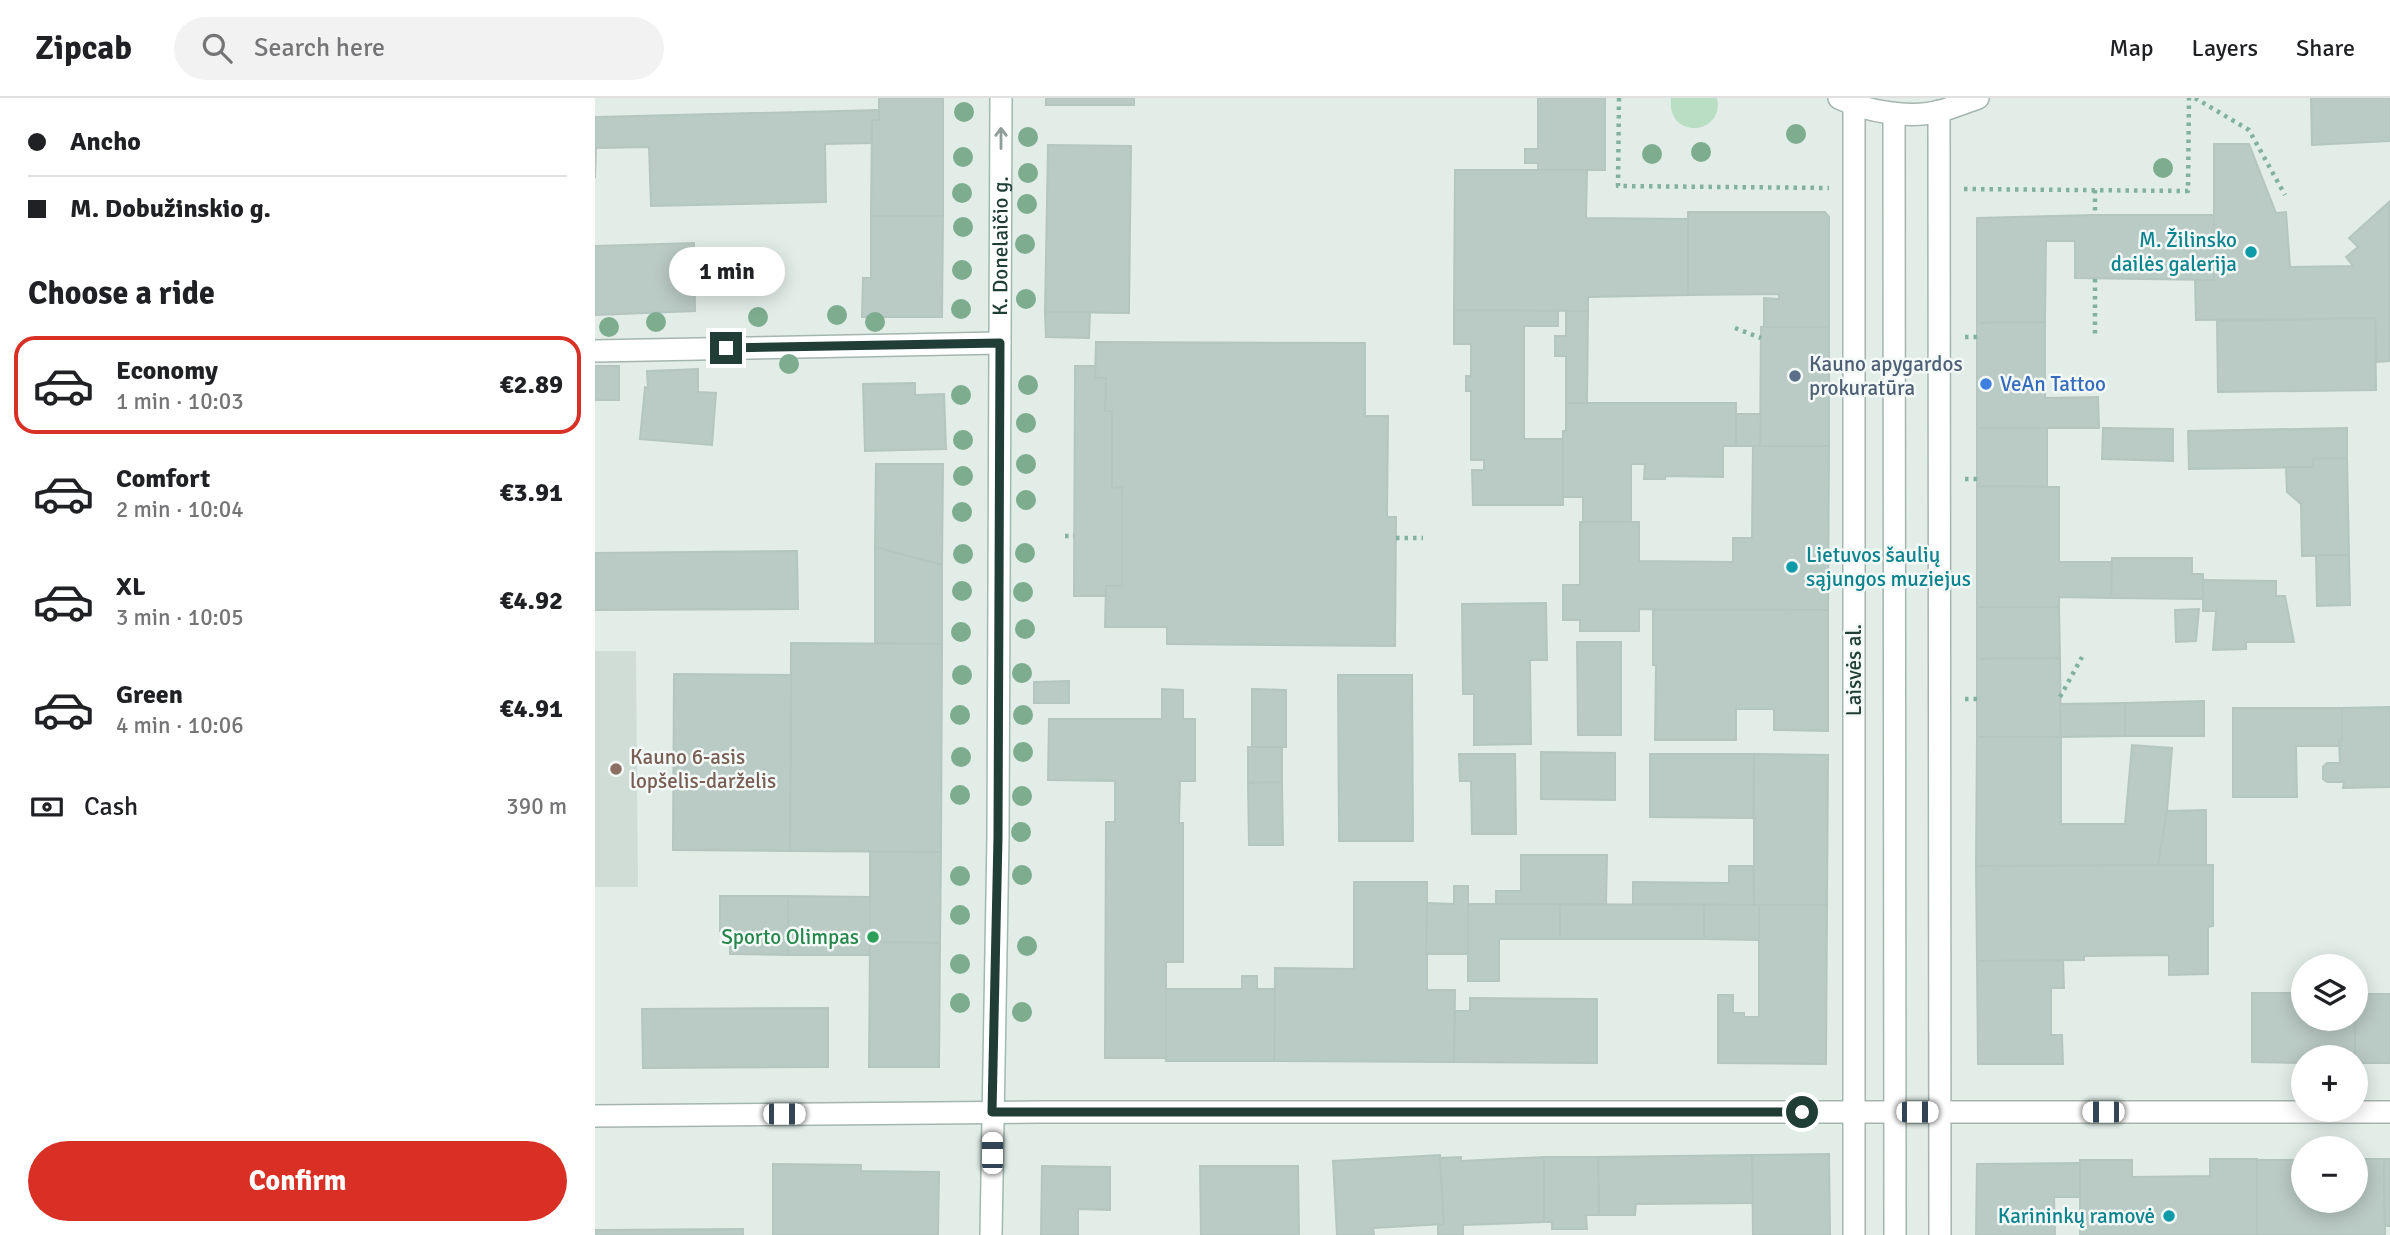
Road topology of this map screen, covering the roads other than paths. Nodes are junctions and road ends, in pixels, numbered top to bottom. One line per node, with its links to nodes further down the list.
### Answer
1 (1001, 98): 6 (street, K. Donelaičio g., one-way to 1)
2 (1978, 98): 4 (street)
3 (1847, 102): 5 (street); 9 (street, Laisvės al.)
4 (1939, 111): 5 (street); 11 (street)
5 (1895, 114): 10 (street, Laisvės al.)
6 (1000, 343): 7 (street); 8 (street, K. Donelaičio g.)
7 (595, 351)
8 (992, 1112): 9 (street); 13 (street); 14 (street, K. Donelaičio g.)
9 (1854, 1112): 10 (street); 15 (street, Laisvės al.)
10 (1895, 1112): 11 (street); 16 (street, Laisvės al.)
11 (1940, 1112): 12 (street); 17 (street)
12 (2390, 1112)
13 (595, 1116)
14 (991, 1235)
15 (1854, 1235)
16 (1895, 1235)
17 (1940, 1235)

